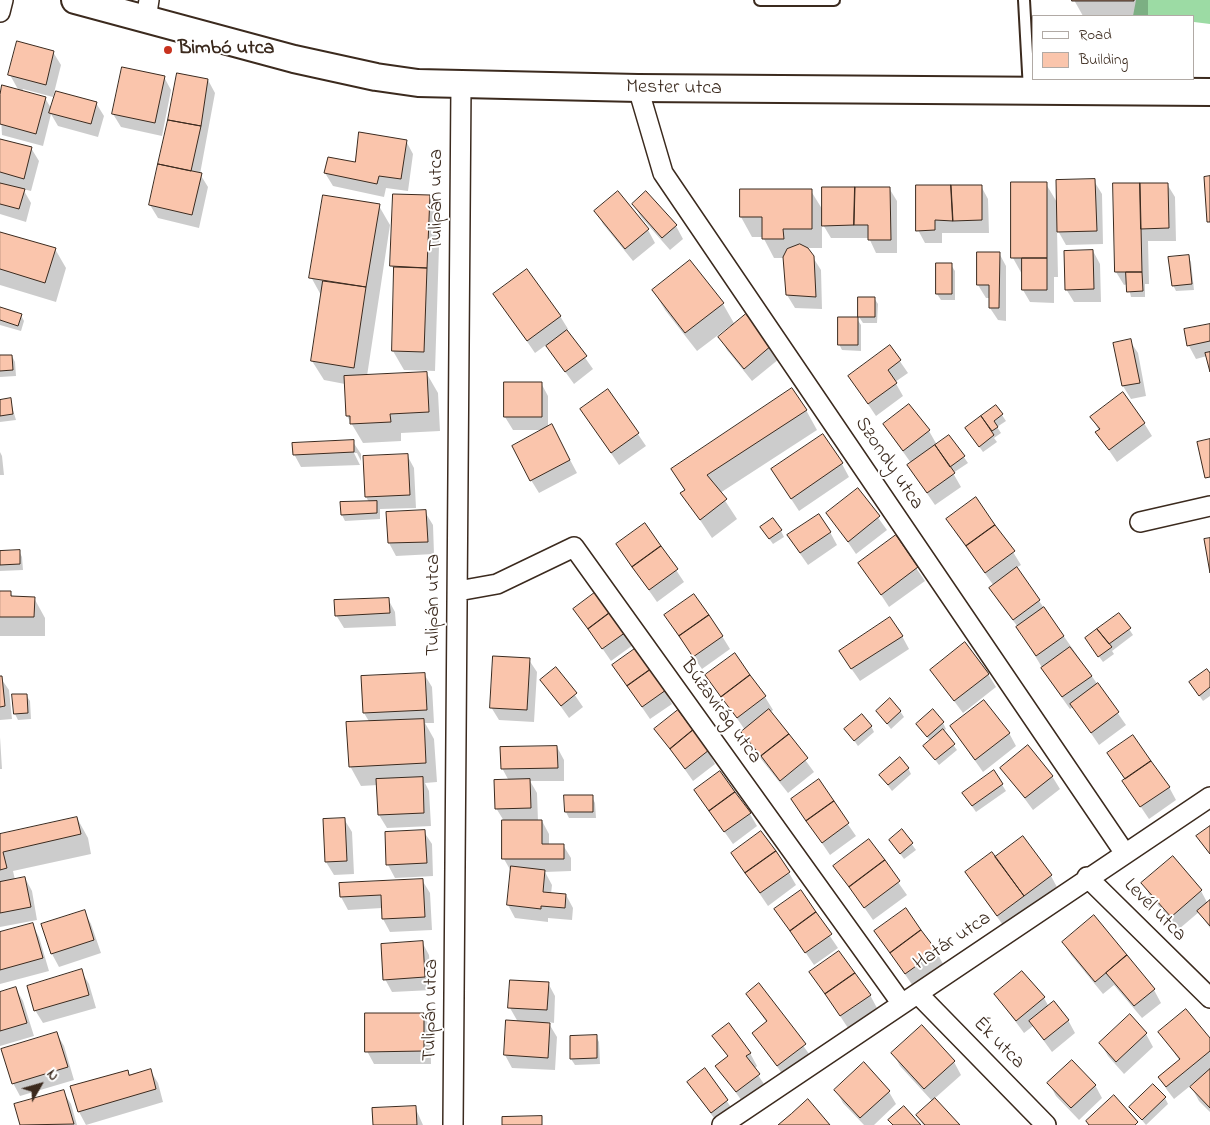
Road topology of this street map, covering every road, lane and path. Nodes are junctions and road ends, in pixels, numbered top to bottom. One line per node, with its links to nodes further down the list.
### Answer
1 (3, 0): 7 (street)
2 (75, 0): 6 (main road, Mester utca)
3 (760, 0): 4 (lane)
4 (834, 0)
5 (1024, 0): 10 (lane)
6 (147, 10): 8 (main road, Mester utca)
7 (0, 12)
8 (461, 85): 9 (main road, Mester utca); 14 (street, Tulipán utca)
9 (638, 88): 10 (main road, Mester utca); 16 (street, Szondy utca)
10 (1029, 91): 11 (main road, Mester utca)
11 (1210, 92)
12 (1210, 506): 13 (street)
13 (1140, 522)
14 (458, 591): 20 (street, Búzavirág utca); 21 (street, Tulipán utca)
15 (1210, 796): 16 (street, Határ utca)
16 (1124, 852): 17 (street, Határ utca)
17 (1087, 877): 18 (street, Határ utca); 19 (street, Levél utca)
18 (918, 994): 20 (street, Határ utca); 23 (street, Ék utca)
19 (1210, 998)
20 (902, 1004): 22 (street, Határ utca)
21 (453, 1125)
22 (722, 1125)
23 (1046, 1125)

